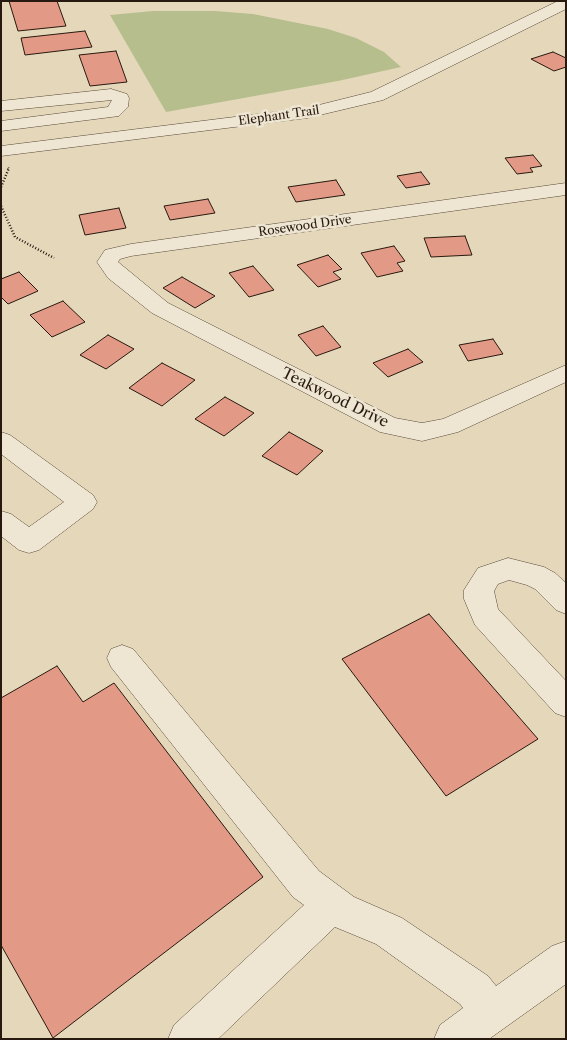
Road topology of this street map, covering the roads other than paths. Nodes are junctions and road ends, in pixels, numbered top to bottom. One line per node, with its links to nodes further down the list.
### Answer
1 (566, 3): 4 (street, Elephant Trail)
2 (1, 106): 3 (street)
3 (1, 126)
4 (1, 151)
5 (566, 189): 6 (street, Rosewood Drive)
6 (150, 300): 7 (street, Teakwood Drive)
7 (563, 378)
8 (1, 441): 9 (street)
9 (1, 520)
10 (566, 602): 12 (street)
11 (122, 658): 13 (street)
12 (566, 703)
13 (332, 903): 15 (street); 16 (street)
14 (566, 960): 15 (street)
15 (492, 1012): 17 (street)
16 (188, 1039)
17 (454, 1039)

